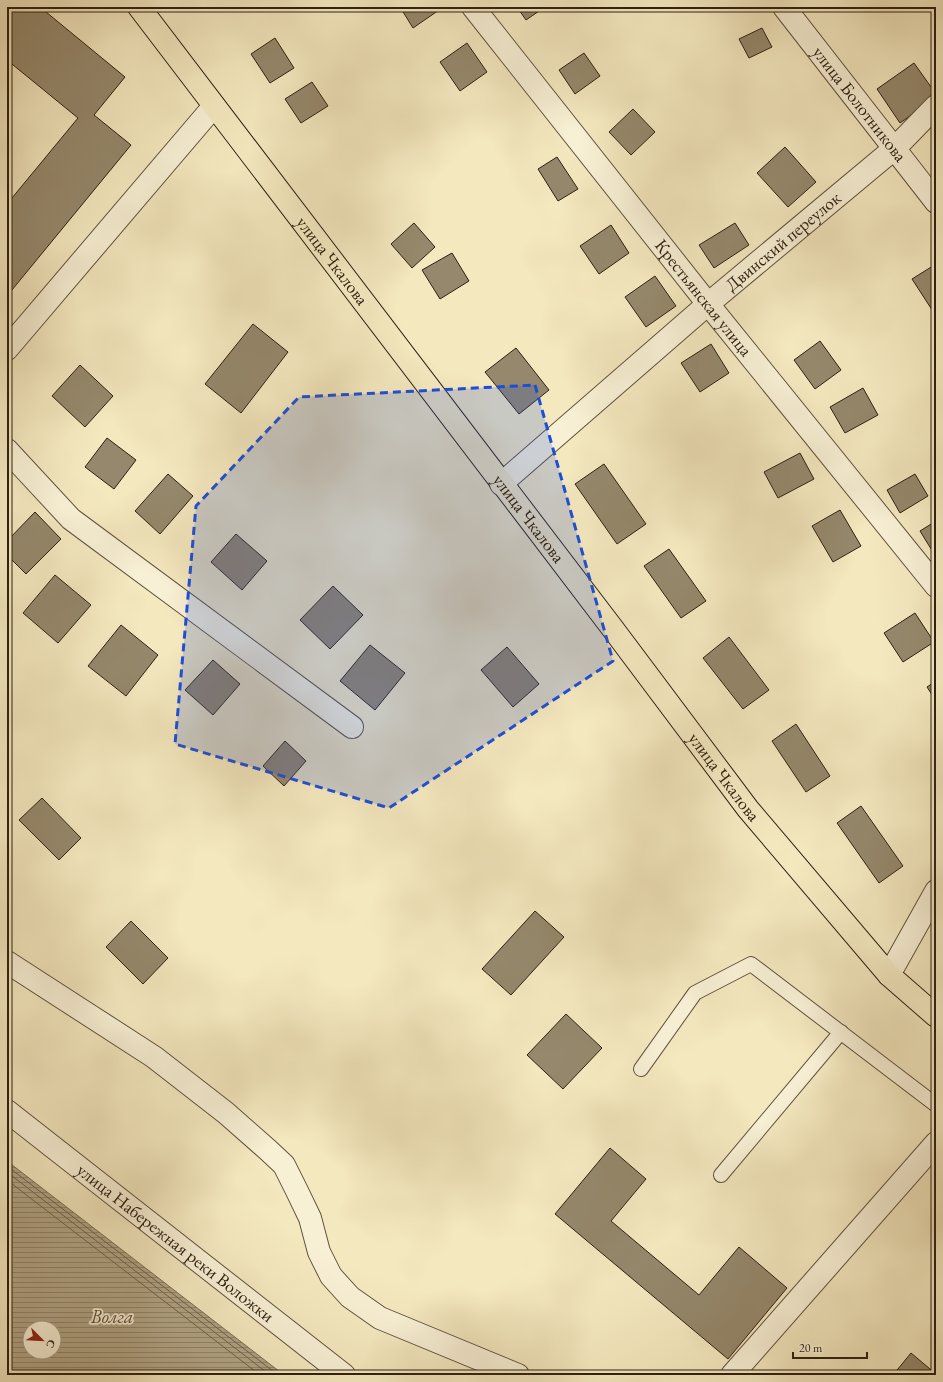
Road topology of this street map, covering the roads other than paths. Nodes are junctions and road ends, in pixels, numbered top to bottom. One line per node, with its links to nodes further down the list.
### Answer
1 (139, 7): 4 (main road, улица Чкалова)
2 (473, 7): 8 (street, Крестьянская улица)
3 (784, 7): 6 (street, улица Болотникова)
4 (214, 106): 9 (street); 11 (main road, улица Чкалова)
5 (936, 106): 6 (street, Двинский переулок)
6 (895, 148): 7 (street, улица Болотникова); 8 (street, Двинский переулок)
7 (936, 202)
8 (708, 304): 11 (street, Двинский переулок); 12 (street, Крестьянская улица)
9 (7, 349)
10 (7, 450): 13 (street)
11 (500, 484): 16 (main road, улица Чкалова)
12 (936, 586)
13 (352, 727)
14 (936, 892): 16 (street)
15 (7, 962): 25 (street)
16 (889, 975): 17 (main road, улица Чкалова)
17 (936, 1016)
18 (841, 1032): 19 (lane); 20 (lane); 23 (lane)
19 (641, 1069)
20 (936, 1105)
21 (7, 1111): 24 (street, улица Набережная реки Воложки)
22 (936, 1143): 26 (street)
23 (721, 1175)
24 (344, 1375)
25 (518, 1375)
26 (732, 1375)

